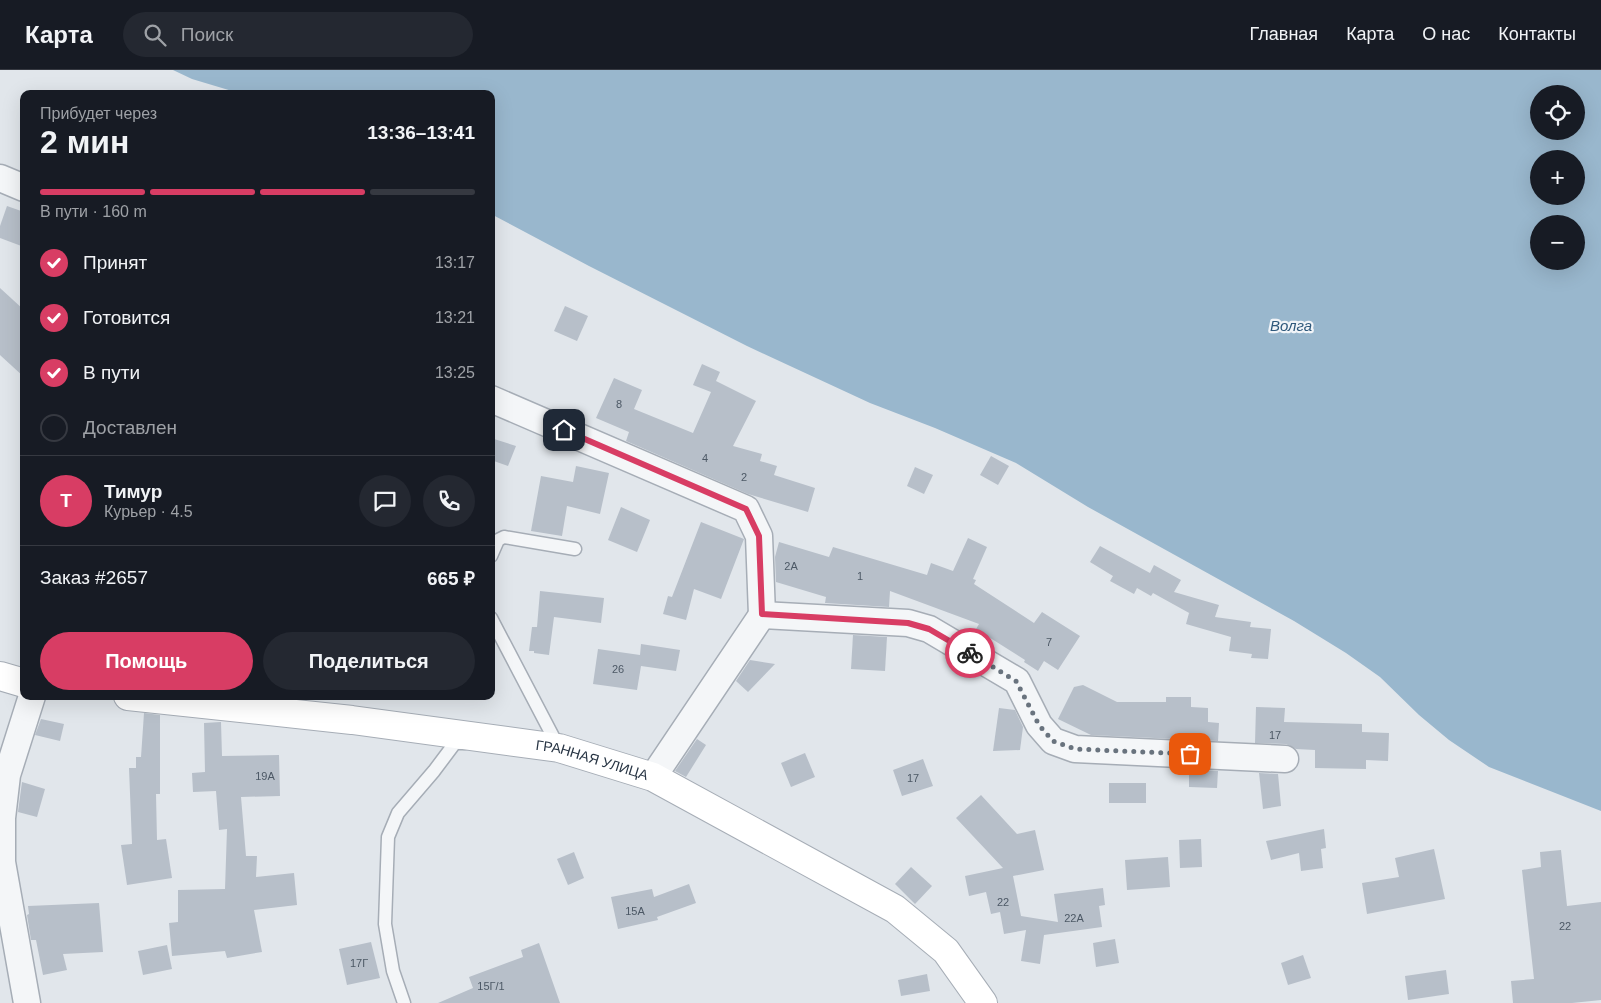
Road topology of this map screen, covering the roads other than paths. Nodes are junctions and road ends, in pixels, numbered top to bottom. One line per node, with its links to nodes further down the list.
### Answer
1 (0, 178): 2 (street)
2 (20, 186)
3 (495, 401): 6 (street)
4 (495, 547): 5 (lane)
5 (575, 549)
6 (762, 614): 13 (street); 14 (street)
7 (495, 626): 12 (lane)
8 (0, 676): 9 (street)
9 (20, 682)
10 (31, 700): 15 (street)
11 (165, 700): 12 (street, ГРАННАЯ УЛИЦА)
12 (559, 748): 14 (street, ГРАННАЯ УЛИЦА); 17 (lane)
13 (1285, 759)
14 (652, 778): 18 (street, ГРАННАЯ УЛИЦА)
15 (1, 862): 16 (street)
16 (27, 1003)
17 (404, 1003)
18 (982, 1003)

